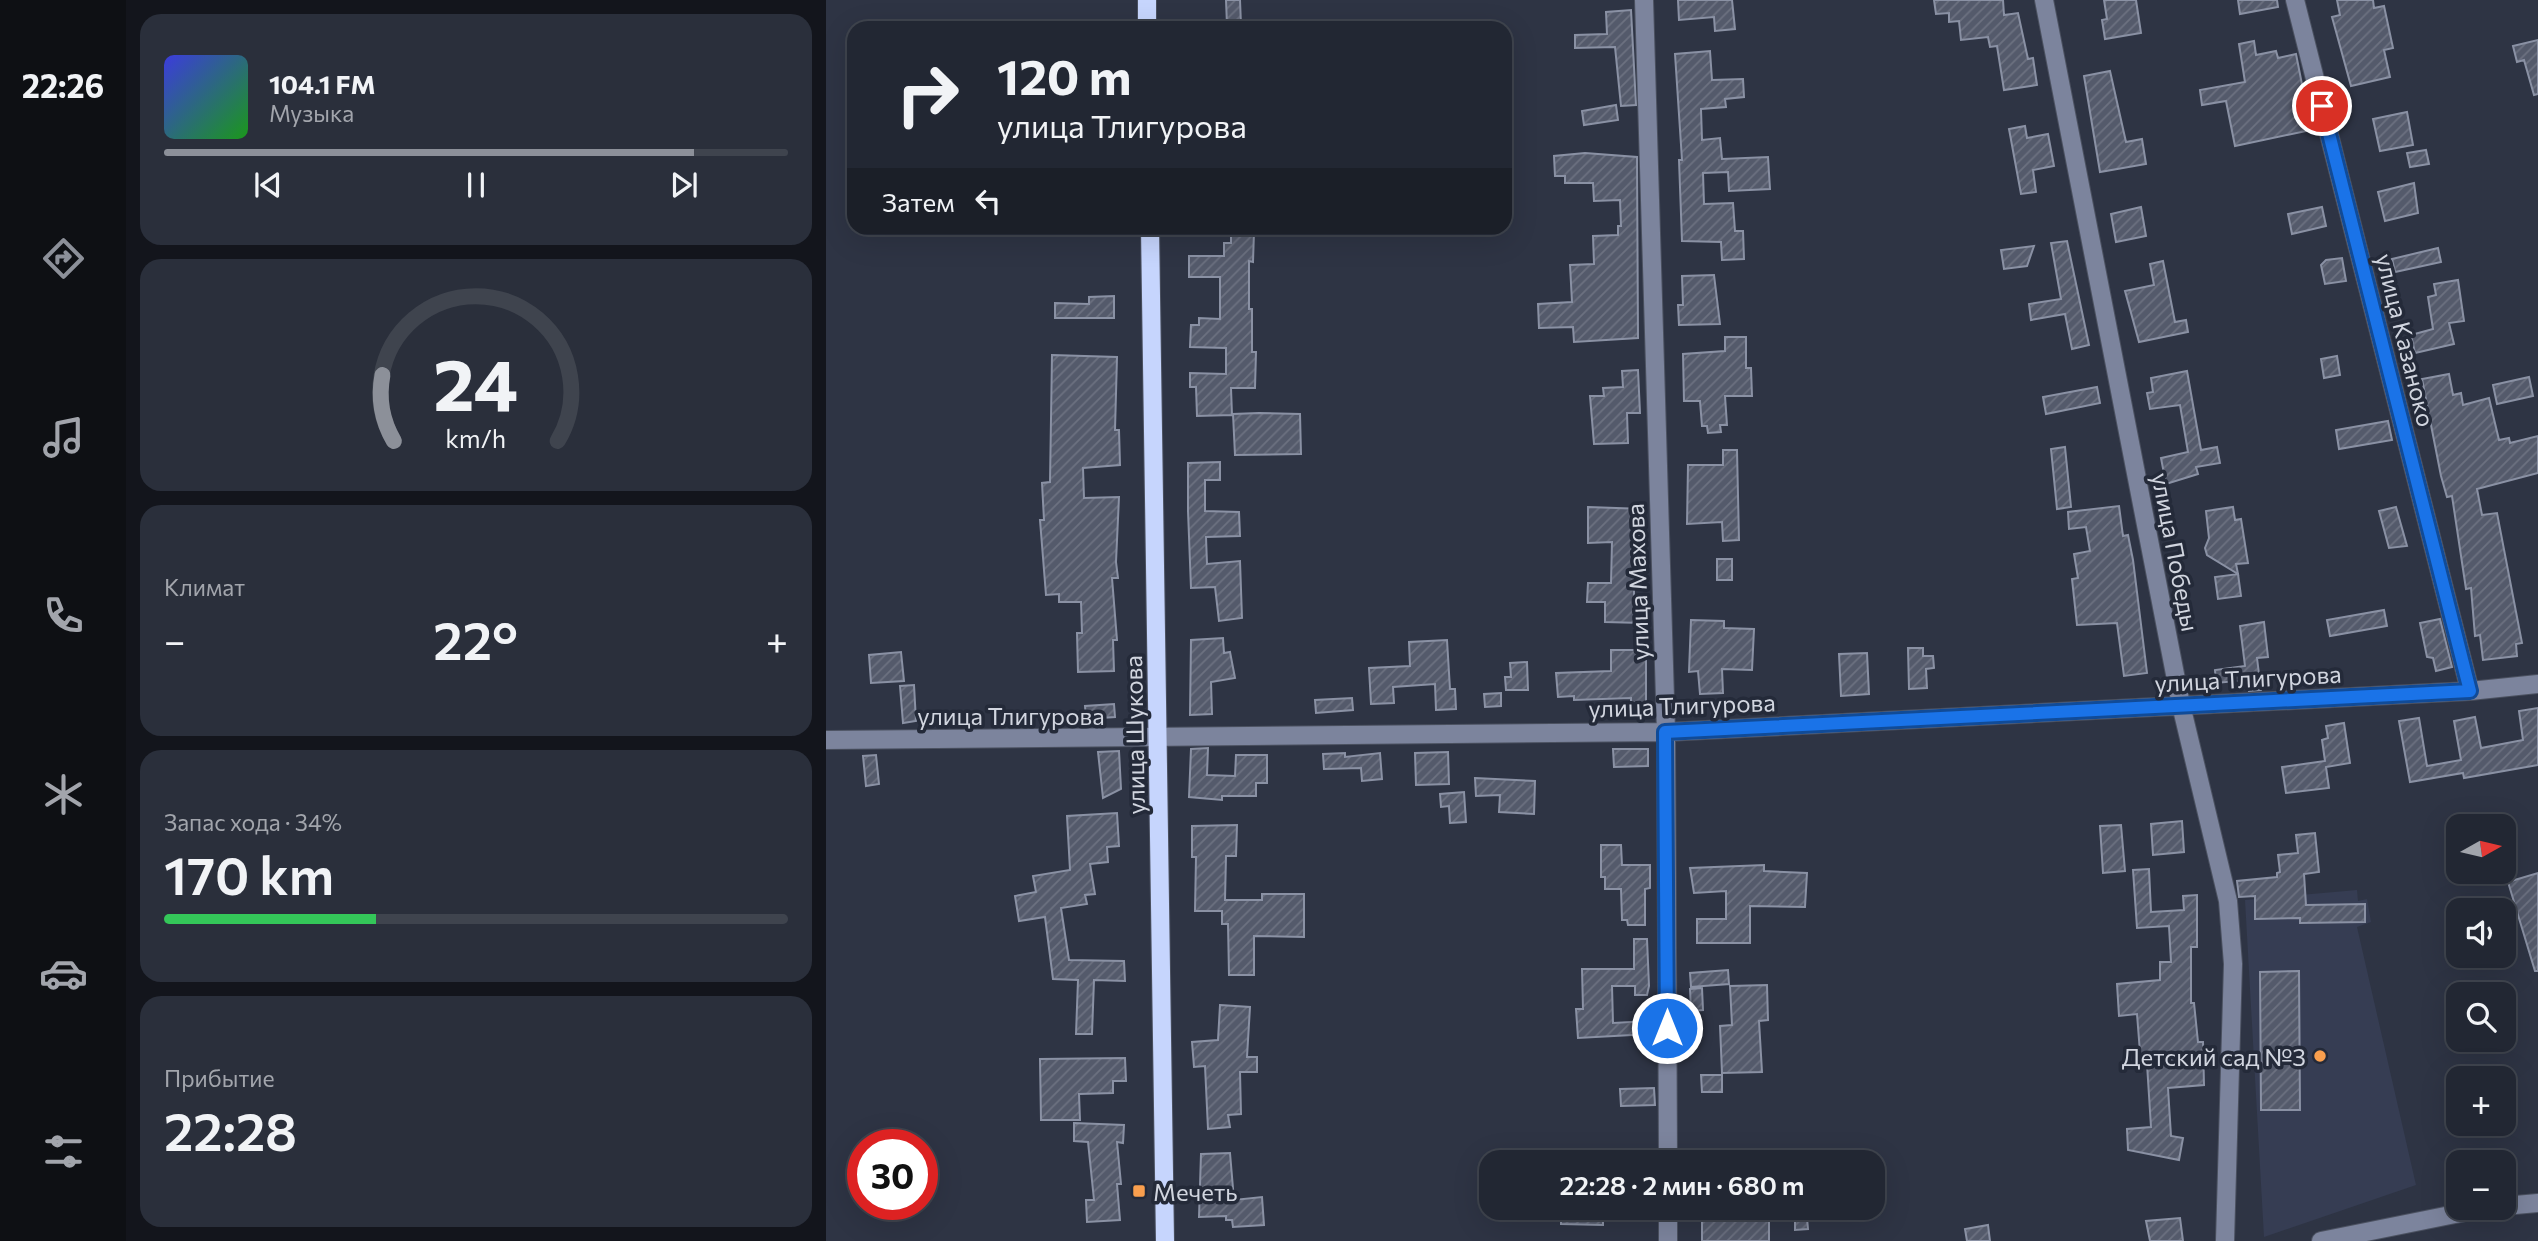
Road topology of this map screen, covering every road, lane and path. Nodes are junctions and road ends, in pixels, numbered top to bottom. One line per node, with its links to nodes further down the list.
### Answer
1 (1147, 0): 5 (main road)
2 (1644, 0): 10 (street, улица Махова)
3 (2044, 0): 9 (street, улица Победы)
4 (2295, 0): 8 (street, улица Казаноко)
5 (1147, 21)
6 (1150, 235): 11 (main road, улица Шукова)
7 (2538, 684): 8 (street, улица Тлигурова)
8 (2470, 691): 9 (street, улица Тлигурова)
9 (2181, 705): 10 (street, улица Тлигурова); 20 (street, улица Победы)
10 (1665, 732): 11 (street, улица Тлигурова); 13 (street, улица Махова)
11 (1159, 739): 12 (street, улица Тлигурова); 18 (main road, улица Шукова)
12 (826, 740)
13 (1668, 1150)
14 (2538, 1203): 15 (street)
15 (2516, 1205)
16 (2446, 1216): 21 (street)
17 (1668, 1220): 19 (street)
18 (1165, 1241)
19 (1668, 1241)
20 (2225, 1241)
21 (2321, 1241)

